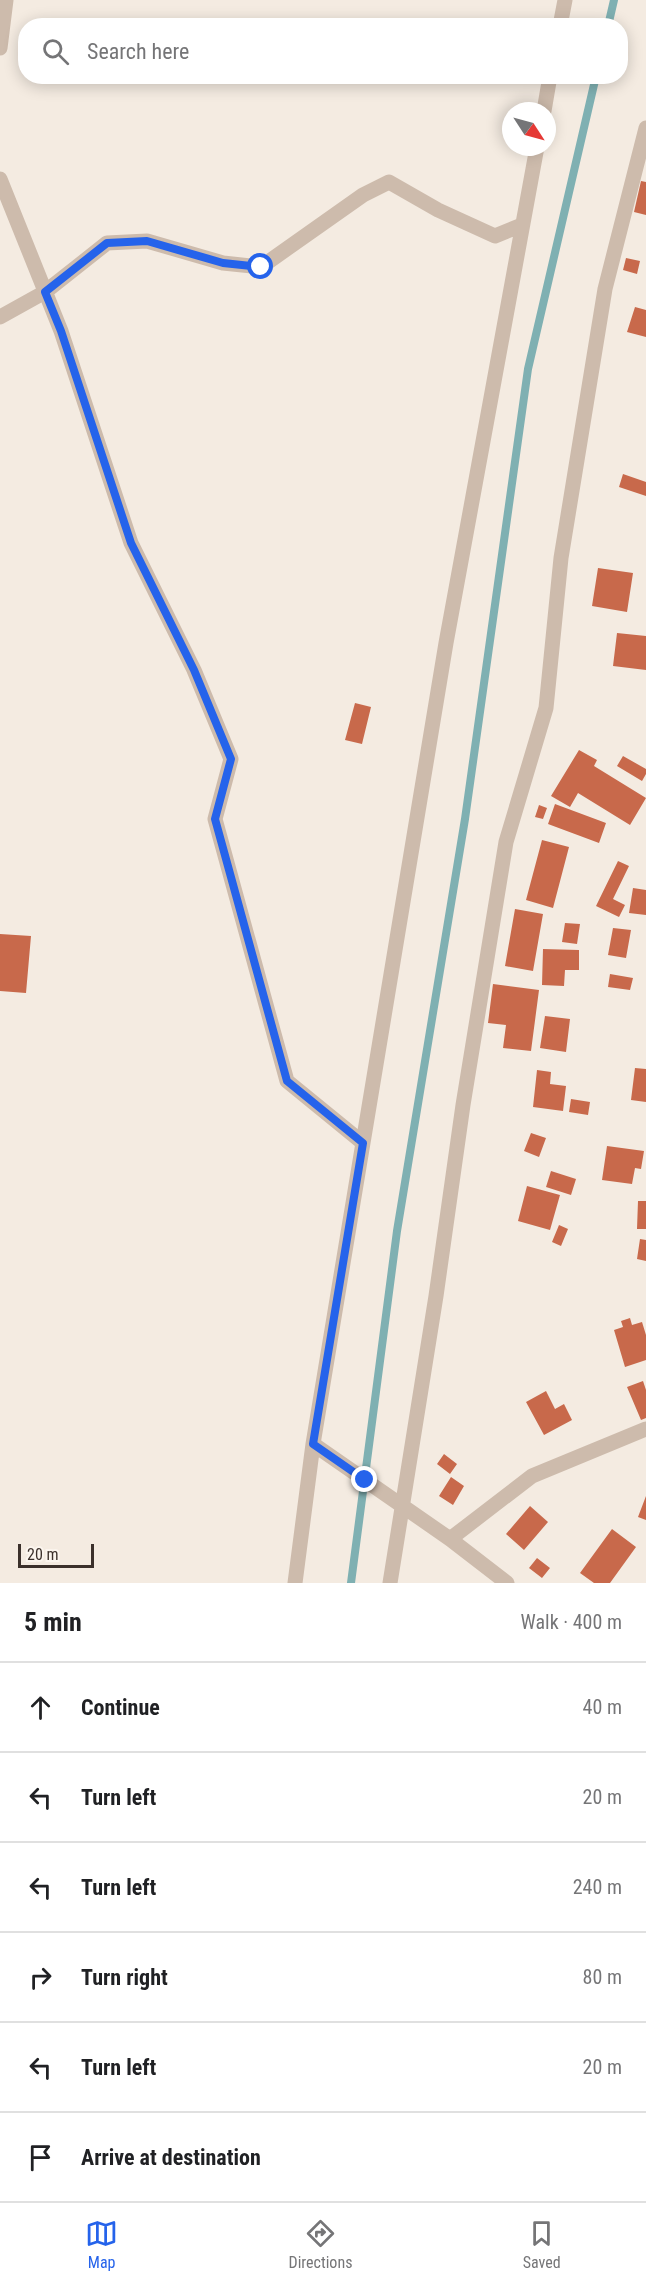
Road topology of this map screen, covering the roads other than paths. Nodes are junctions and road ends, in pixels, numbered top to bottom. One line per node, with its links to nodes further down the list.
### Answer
1 (6, 0): 4 (street)
2 (565, 0): 3 (street)
3 (562, 18)
4 (0, 48)
5 (549, 84): 6 (street)
6 (546, 102)
7 (646, 128): 16 (street)
8 (535, 156): 10 (street)
9 (0, 179): 11 (street)
10 (522, 225): 11 (street); 13 (street)
11 (45, 292): 12 (street); 13 (street)
12 (0, 317)
13 (363, 1143): 15 (street)
14 (646, 1430): 17 (street)
15 (313, 1444): 16 (street); 18 (street)
16 (402, 1506): 17 (street); 19 (street)
17 (450, 1539): 20 (street)
18 (295, 1583)
19 (390, 1583)
20 (507, 1583)

